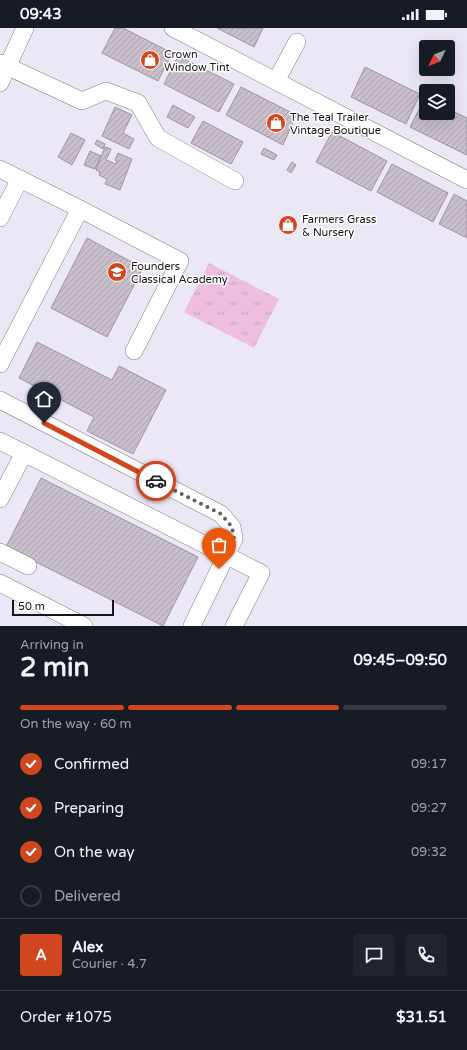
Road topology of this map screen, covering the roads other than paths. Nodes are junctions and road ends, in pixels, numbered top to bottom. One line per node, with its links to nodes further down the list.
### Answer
1 (25, 28): 4 (street)
2 (173, 28): 5 (street)
3 (297, 42): 5 (street)
4 (4, 65): 6 (street); 10 (street)
5 (276, 81): 9 (street)
6 (0, 83)
7 (0, 168): 8 (street)
8 (20, 179): 11 (street); 12 (street)
9 (467, 180)
10 (235, 181)
11 (80, 209): 13 (street); 14 (street)
12 (0, 218)
13 (134, 351)
14 (0, 364)
15 (1, 403): 20 (street)
16 (0, 441): 17 (street)
17 (24, 453): 18 (street); 20 (street)
18 (0, 499)
19 (0, 552): 21 (street)
20 (226, 555): 24 (street); 25 (street)
21 (28, 566)
22 (0, 583): 23 (street)
23 (84, 626)
24 (192, 626)
25 (234, 626)

